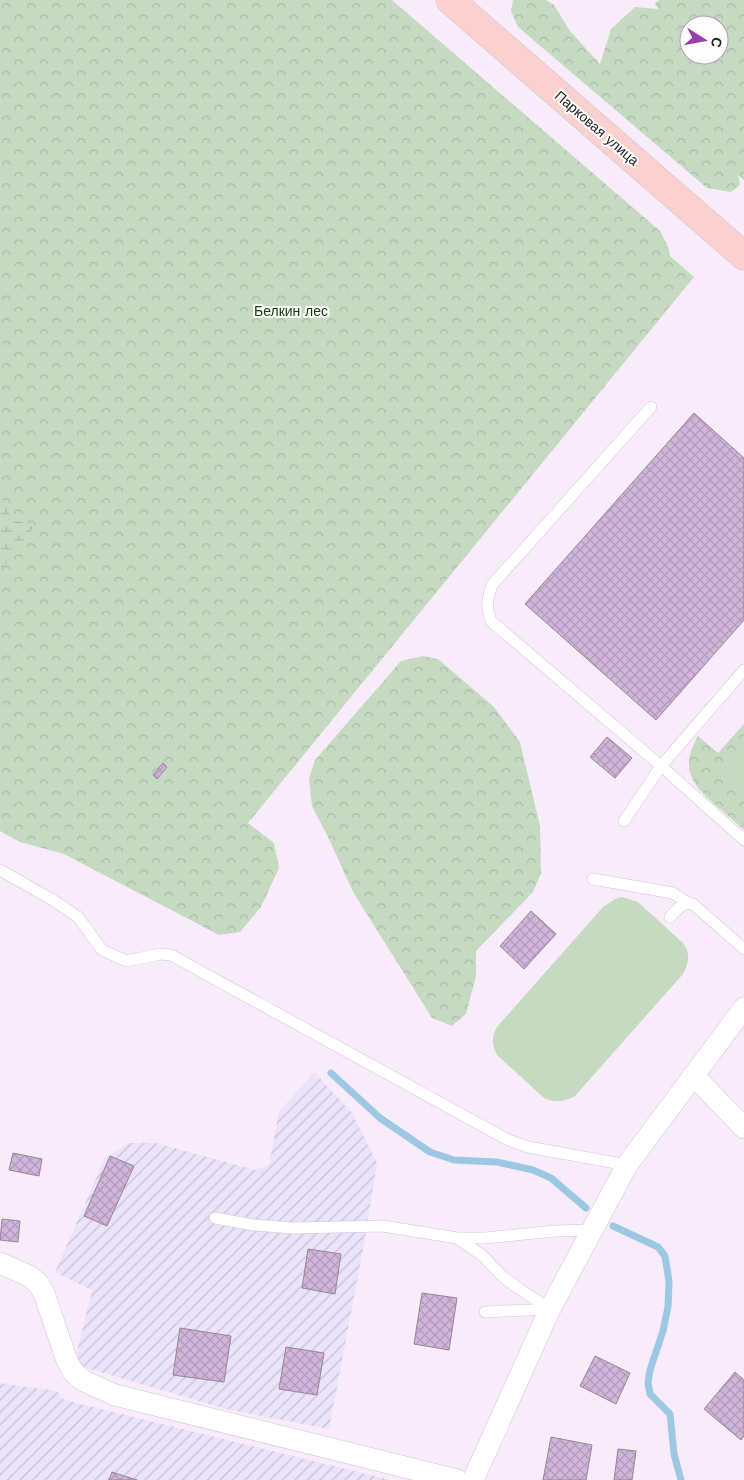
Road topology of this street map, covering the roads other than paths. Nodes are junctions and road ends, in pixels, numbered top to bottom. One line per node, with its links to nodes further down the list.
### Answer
1 (458, 3): 2 (main road, Парковая улица)
2 (744, 256)
3 (651, 408): 5 (lane)
4 (744, 670): 5 (lane)
5 (661, 766): 6 (lane); 7 (lane)
6 (624, 821)
7 (744, 840)
8 (2, 874): 16 (lane)
9 (593, 879): 10 (lane)
10 (688, 903): 11 (lane); 12 (lane)
11 (670, 917)
12 (744, 949)
13 (744, 1008): 14 (street)
14 (693, 1075): 15 (street); 16 (street)
15 (744, 1128)
16 (627, 1165): 18 (street)
17 (214, 1218): 19 (lane)
18 (591, 1230): 19 (lane); 21 (street)
19 (457, 1238): 21 (lane)
20 (0, 1263): 23 (street)
21 (550, 1309): 22 (lane); 24 (street)
22 (485, 1312)
23 (457, 1480)
24 (473, 1480)

